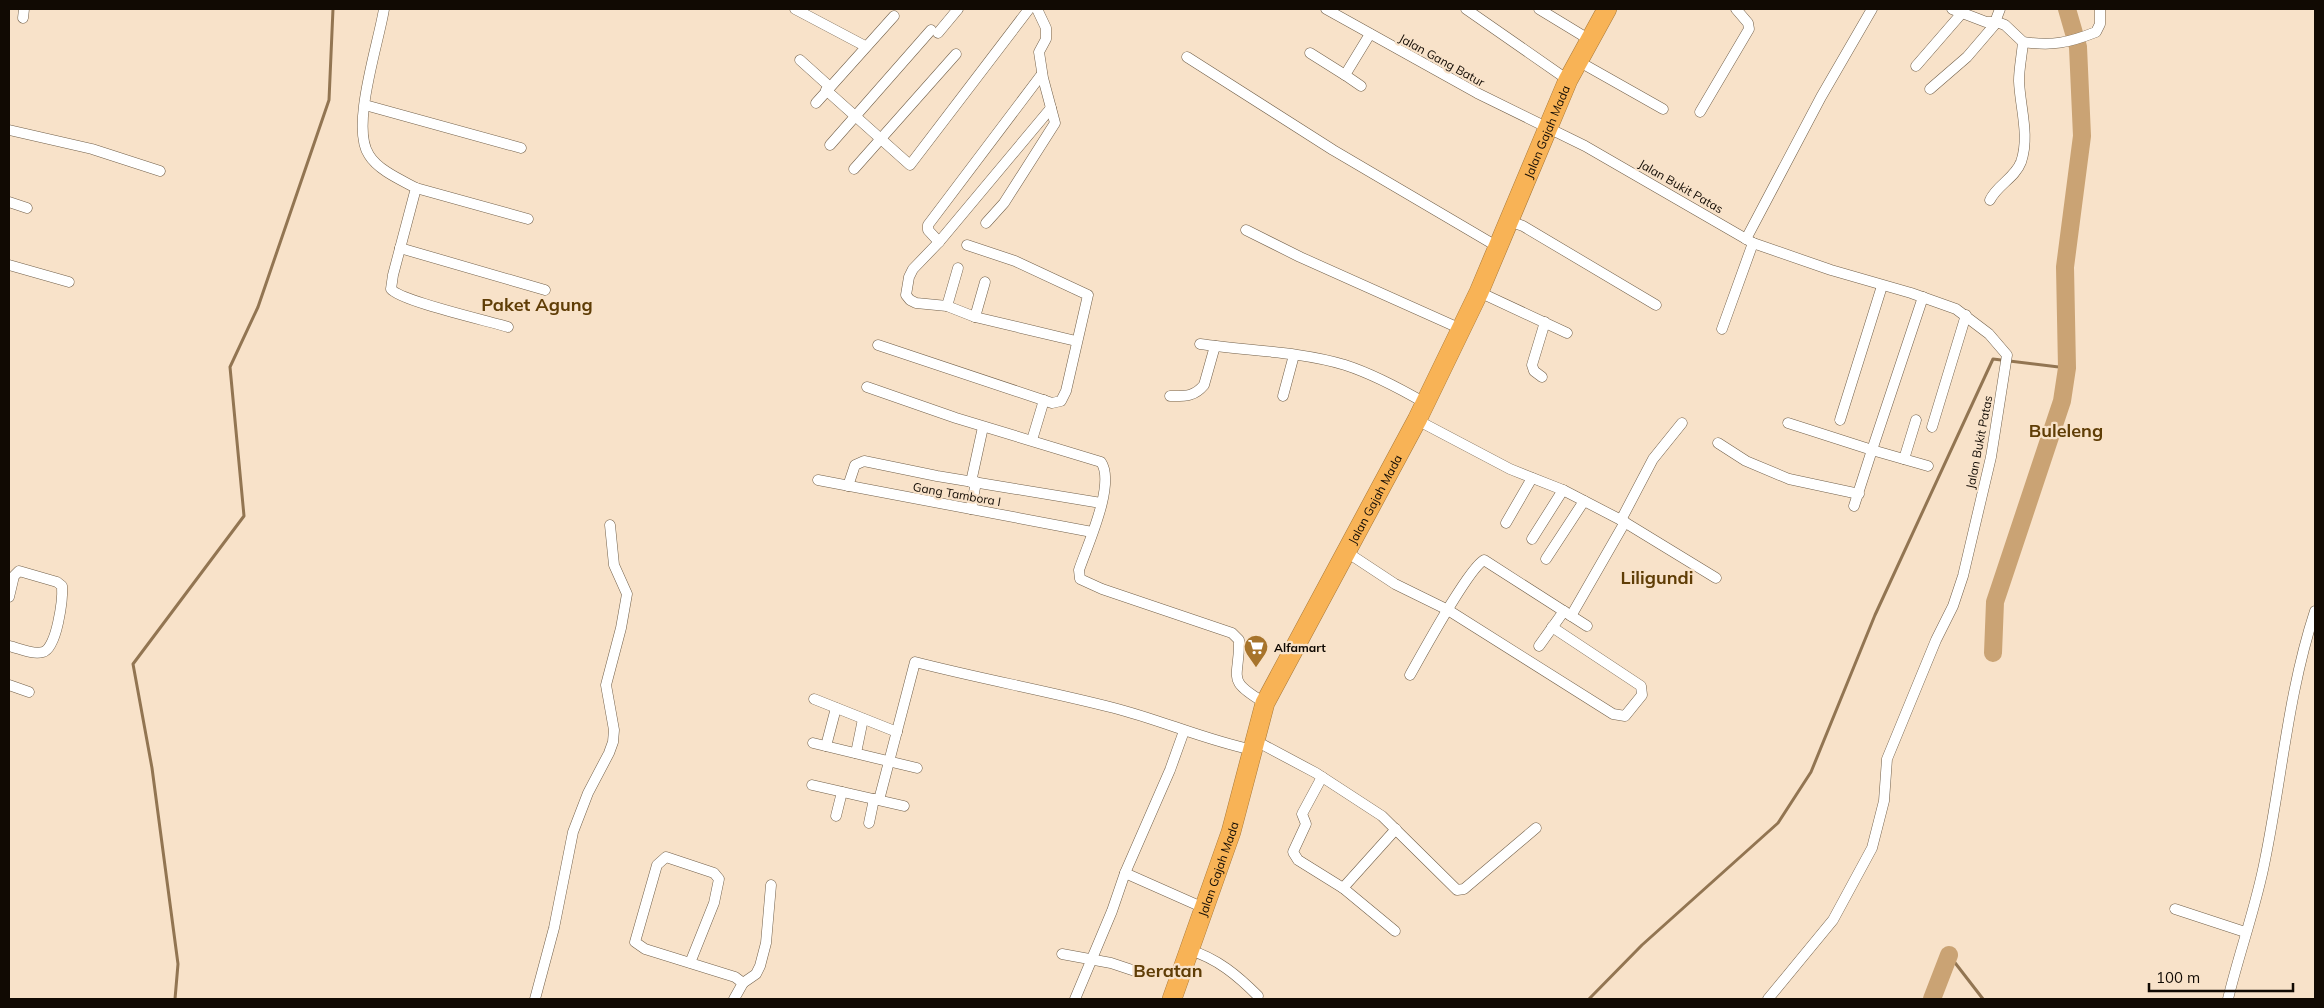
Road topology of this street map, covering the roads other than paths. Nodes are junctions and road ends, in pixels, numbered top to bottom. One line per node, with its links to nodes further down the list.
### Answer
1 (384, 9): 34 (street)
2 (795, 9): 20 (street)
3 (958, 9): 38 (street)
4 (1029, 9): 41 (street)
5 (1037, 9): 27 (street)
6 (1326, 9): 17 (street, Jalan Gang Batur)
7 (1466, 9): 29 (street)
8 (1539, 9): 18 (street)
9 (1607, 9): 18 (highway, Jalan Gajah Mada)
10 (1736, 9): 37 (street)
11 (1872, 9): 54 (street)
12 (2000, 9): 16 (street)
13 (2100, 9): 19 (street)
14 (1956, 10): 16 (street); 26 (street)
15 (894, 16): 20 (street)
16 (1996, 22): 19 (street); 32 (street)
17 (1370, 34): 28 (street); 39 (street, Jalan Gang Batur)
18 (1590, 40): 25 (highway, Jalan Gajah Mada)
19 (2023, 42): 47 (street)
20 (865, 46): 31 (street)
21 (1310, 53): 28 (street)
22 (956, 54): 41 (street)
23 (1187, 57): 57 (street)
24 (800, 60): 31 (street)
25 (1578, 61): 29 (highway, Jalan Gajah Mada); 36 (street)
26 (1916, 66)
27 (1042, 74): 35 (street); 55 (street)
28 (1345, 75): 30 (street)
29 (1568, 80): 39 (highway, Jalan Gajah Mada)
30 (1361, 86)
31 (828, 88): 33 (street); 38 (street)
32 (1930, 89)
33 (816, 103)
34 (364, 105): 43 (street); 46 (street)
35 (1051, 108): 52 (street); 55 (street)
36 (1663, 109)
37 (1700, 112)
38 (855, 116): 41 (street); 42 (street)
39 (1547, 129): 51 (highway, Jalan Gajah Mada); 54 (street, Jalan Bukit Patas)
40 (9, 130): 45 (street)
41 (881, 139): 44 (street)
42 (830, 145)
43 (521, 148)
44 (854, 169)
45 (160, 171)
46 (416, 188): 50 (street); 58 (street)
47 (1990, 200)
48 (9, 202): 49 (street)
49 (27, 208)
50 (528, 219)
51 (1509, 221): 57 (highway, Jalan Gajah Mada); 67 (street)
52 (986, 223)
53 (1246, 230): 73 (street)
54 (1750, 241): 63 (street, Jalan Bukit Patas); 74 (street)
55 (939, 242): 68 (street)
56 (967, 245): 76 (street)
57 (1498, 247): 65 (highway, Jalan Gajah Mada)
58 (400, 248): 64 (street); 72 (street)
59 (9, 265): 61 (street)
60 (958, 268): 68 (street)
61 (69, 282)
62 (986, 282): 70 (street)
63 (1882, 286): 66 (street, Jalan Bukit Patas); 88 (street)
64 (545, 290)
65 (1479, 292): 71 (street); 73 (highway, Jalan Gajah Mada)
66 (1923, 297): 69 (street, Jalan Bukit Patas); 96 (street)
67 (1656, 305)
68 (947, 306): 70 (street)
69 (1966, 315): 93 (street); 167 (street, Jalan Bukit Patas)
70 (975, 317): 76 (street)
71 (1545, 322): 75 (street); 81 (street)
72 (508, 327)
73 (1461, 329): 86 (highway, Jalan Gajah Mada)
74 (1722, 329)
75 (1567, 333)
76 (1076, 340): 85 (street)
77 (1200, 344): 79 (street)
78 (878, 346): 85 (street)
79 (1215, 346): 80 (street); 83 (street)
80 (1294, 355): 84 (street); 86 (street)
81 (1542, 377)
82 (867, 387): 92 (street)
83 (1170, 396)
84 (1283, 396)
85 (1044, 400): 94 (street)
86 (1425, 403): 87 (highway, Jalan Gajah Mada)
87 (1417, 420): 99 (street); 114 (highway, Jalan Gajah Mada)
88 (1840, 420)
89 (1916, 420): 97 (street)
90 (1682, 423): 109 (street)
91 (1788, 423): 96 (street)
92 (983, 427): 94 (street); 101 (street)
93 (1932, 427)
94 (1032, 440): 106 (street)
95 (1718, 443): 104 (street)
96 (1872, 450): 97 (street); 104 (street)
97 (1904, 459): 98 (street)
98 (1928, 466)
99 (1532, 478): 103 (street); 110 (street)
100 (818, 480): 102 (street, Gang Tambora I)
101 (973, 482): 102 (street); 106 (street); 108 (street)
102 (848, 486): 108 (street, Gang Tambora I)
103 (1563, 490): 105 (street); 113 (street)
104 (1859, 494): 107 (street)
105 (1584, 501): 109 (street); 115 (street)
106 (1101, 503): 112 (street)
107 (1854, 506)
108 (972, 509): 112 (street, Gang Tambora I)
109 (1623, 521): 116 (street); 120 (street)
110 (1506, 523)
111 (610, 525): 163 (street)
112 (1092, 532): 129 (street)
113 (1532, 539)
114 (1345, 551): 118 (street); 129 (highway, Jalan Gajah Mada)
115 (1546, 558)
116 (1716, 578)
117 (9, 597): 123 (street)
118 (1448, 610): 120 (street); 122 (street); 125 (street)
119 (2315, 612): 155 (street)
120 (1567, 614): 121 (street); 122 (street)
121 (1587, 626)
122 (1552, 627): 124 (street)
123 (9, 646)
124 (1539, 646)
125 (1410, 675)
126 (9, 685): 127 (street)
127 (29, 692)
128 (814, 700): 130 (street)
129 (1265, 703): 135 (highway, Jalan Gajah Mada)
130 (836, 708): 131 (street); 136 (street)
131 (863, 719): 133 (street); 137 (street)
132 (1184, 731): 133 (street); 135 (street); 149 (street)
133 (897, 732): 138 (street)
134 (813, 743): 136 (street)
135 (1254, 745): 140 (street); 152 (highway, Jalan Gajah Mada)
136 (826, 746): 137 (street)
137 (856, 754): 138 (street)
138 (889, 761): 139 (street); 143 (street)
139 (917, 768)
140 (1322, 777): 148 (street); 151 (street)
141 (812, 785): 142 (street)
142 (842, 792): 143 (street); 145 (street)
143 (877, 799): 144 (street); 146 (street)
144 (904, 806)
145 (836, 816)
146 (869, 823)
147 (1536, 828): 148 (street)
148 (1396, 829): 151 (street)
149 (1125, 873): 152 (street); 158 (street)
150 (771, 885): 161 (street)
151 (1343, 888): 154 (street)
152 (1204, 908): 156 (highway, Jalan Gajah Mada)
153 (2175, 909): 155 (street)
154 (1395, 931)
155 (2245, 932): 168 (street)
156 (1189, 950): 162 (street); 166 (highway, Jalan Gajah Mada)
157 (1062, 954): 158 (street)
158 (1091, 960): 160 (street); 165 (street)
159 (690, 963): 159 (street); 161 (street)
160 (1138, 972)
161 (743, 983): 164 (street)
162 (1258, 996)
163 (535, 999)
164 (734, 999)
165 (1075, 999)
166 (1172, 999)
167 (1768, 999)
168 (2228, 999)

